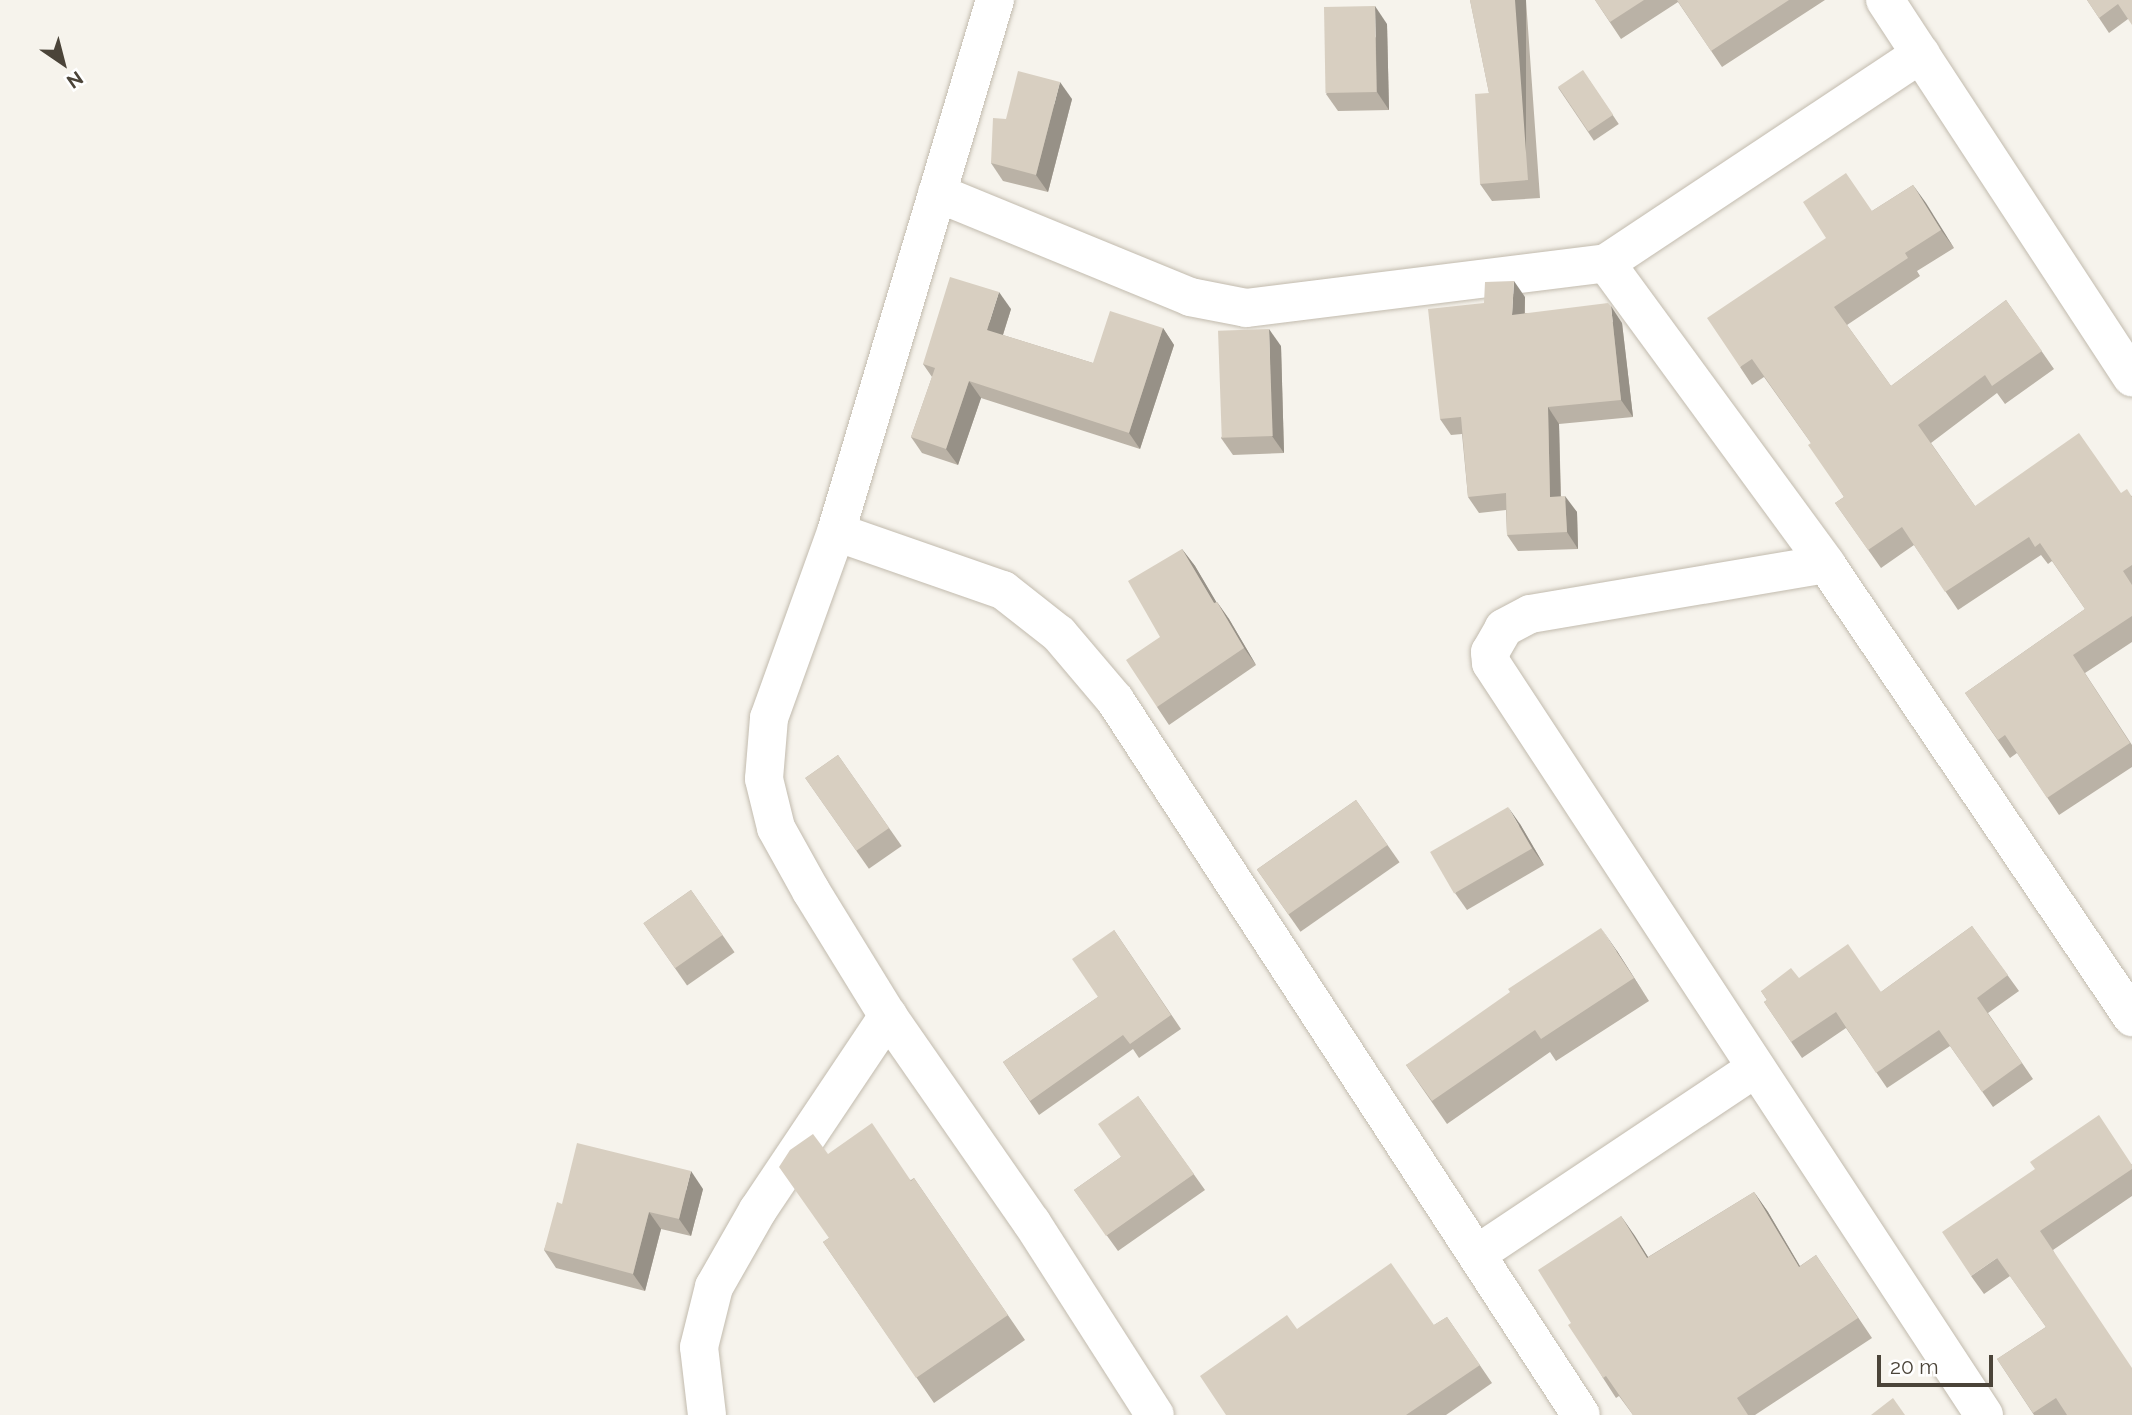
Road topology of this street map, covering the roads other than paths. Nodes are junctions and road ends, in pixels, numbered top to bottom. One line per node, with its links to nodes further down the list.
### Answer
1 (995, 0): 4 (street)
2 (1885, 0): 3 (street)
3 (1921, 54): 5 (street); 6 (street)
4 (937, 192): 5 (street); 7 (street)
5 (1606, 262): 8 (street)
6 (2132, 377)
7 (836, 532): 9 (street); 12 (street)
8 (1826, 564): 10 (street); 11 (street)
9 (888, 1016): 13 (street); 14 (street)
10 (2132, 1017)
11 (1756, 1068): 12 (street); 16 (street)
12 (1478, 1254): 15 (street)
13 (707, 1415)
14 (1155, 1415)
15 (1581, 1415)
16 (1984, 1415)

